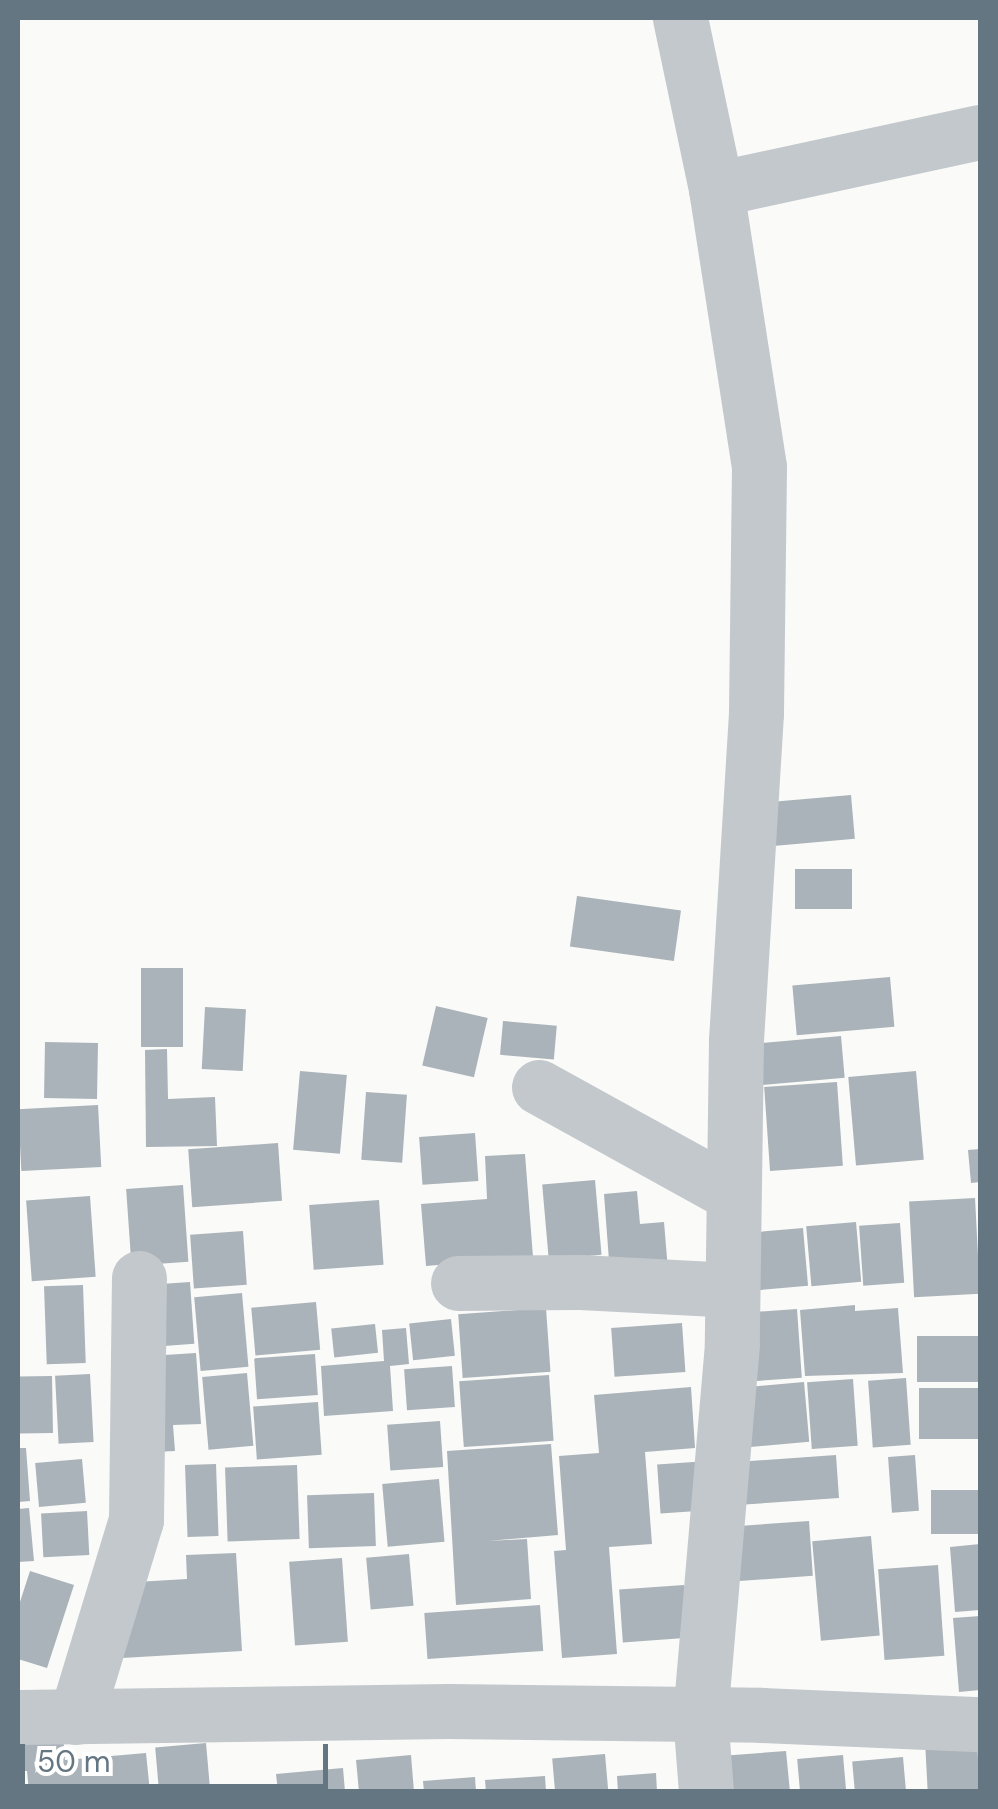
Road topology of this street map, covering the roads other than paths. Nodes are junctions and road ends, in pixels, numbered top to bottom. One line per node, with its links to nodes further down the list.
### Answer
1 (680, 18): 3 (street)
2 (980, 132): 3 (street)
3 (716, 189): 5 (street)
4 (538, 1087): 5 (street)
5 (731, 1193): 8 (street)
6 (139, 1278): 11 (street)
7 (458, 1283): 8 (street)
8 (731, 1290): 9 (street)
9 (700, 1715): 11 (street); 12 (street); 13 (street)
10 (18, 1717): 11 (street)
11 (76, 1717)
12 (980, 1724)
13 (706, 1792)

